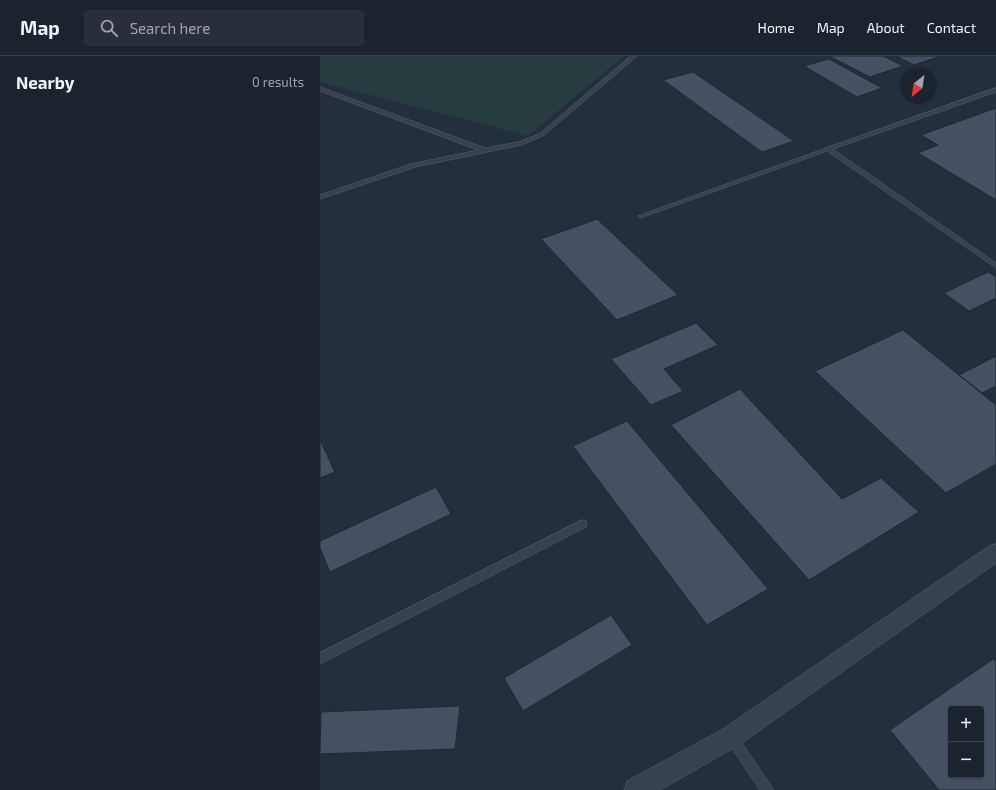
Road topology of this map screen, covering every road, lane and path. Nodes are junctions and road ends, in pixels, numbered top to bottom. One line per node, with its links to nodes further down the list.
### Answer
1 (634, 56): 5 (lane)
2 (320, 89): 5 (lane)
3 (996, 90): 4 (lane)
4 (828, 149): 7 (lane); 8 (lane)
5 (484, 150): 6 (lane)
6 (320, 197)
7 (641, 216)
8 (996, 266)
9 (582, 524): 11 (lane)
10 (996, 552): 12 (street)
11 (320, 659)
12 (731, 737): 13 (street); 14 (lane)
13 (636, 790)
14 (768, 790)

